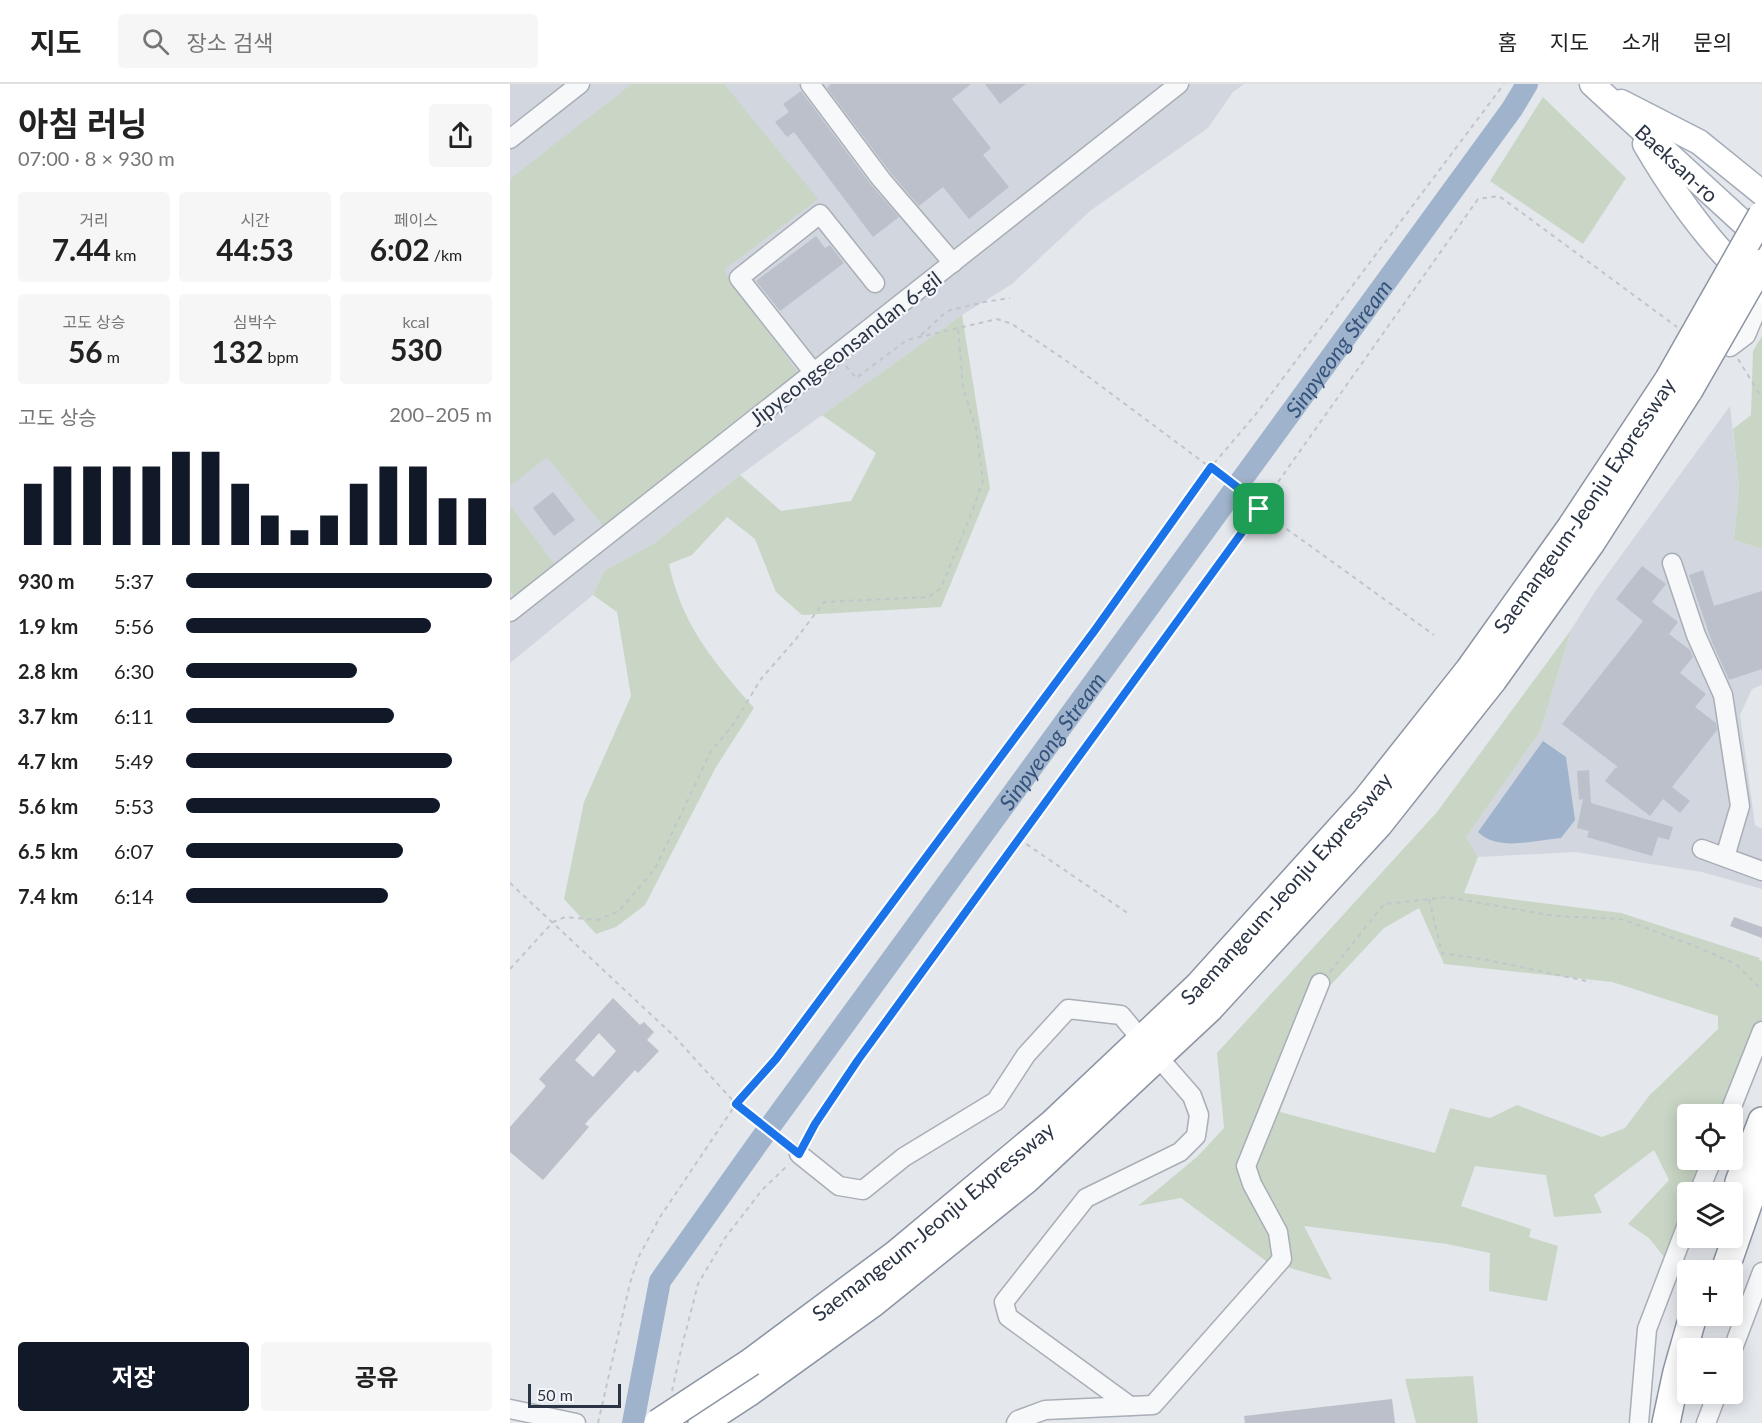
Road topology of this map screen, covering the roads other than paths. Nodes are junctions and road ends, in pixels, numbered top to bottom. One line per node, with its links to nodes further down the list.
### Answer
1 (580, 84): 6 (street)
2 (810, 84): 10 (street)
3 (1179, 84): 10 (street, Jipyeongseonsandan 6-gil)
4 (1596, 88): 5 (main road, Baeksan-ro); 7 (main road)
5 (1632, 121): 9 (main road, Baeksan-ro); 13 (main road)
6 (510, 139)
7 (1762, 193)
8 (1762, 215): 17 (highway, Saemangeum-Jeonju Expressway, bridge)
9 (1762, 240)
10 (953, 263): 16 (street, Jipyeongseonsandan 6-gil)
11 (1762, 263): 17 (highway, Saemangeum-Jeonju Expressway, bridge)
12 (875, 283): 16 (street)
13 (1762, 291)
14 (1762, 297): 15 (street)
15 (1730, 346)
16 (814, 373): 19 (street, Jipyeongseonsandan 6-gil)
17 (1679, 384): 25 (highway, Saemangeum-Jeonju Expressway)
18 (1672, 564): 21 (street)
19 (510, 612)
20 (1702, 849): 21 (street)
21 (1725, 857): 22 (street)
22 (1762, 871)
23 (1320, 983): 38 (street)
24 (1762, 1031): 26 (street)
25 (1149, 1048): 28 (street); 38 (street); 41 (highway, Saemangeum-Jeonju Expressway, bridge); 42 (highway, Saemangeum-Jeonju Expressway)
26 (1734, 1104)
27 (1762, 1121): 30 (highway)
28 (799, 1154)
29 (1762, 1164): 32 (highway)
30 (1739, 1182)
31 (1678, 1248): 44 (street)
32 (1728, 1260)
33 (1762, 1272): 35 (street)
34 (1691, 1326): 45 (highway)
35 (1737, 1338)
36 (1687, 1404): 46 (highway)
37 (1713, 1404): 47 (street)
38 (1130, 1406): 43 (street)
39 (510, 1409): 40 (street)
40 (576, 1423)
41 (658, 1423)
42 (702, 1423)
43 (1016, 1423)
44 (1639, 1423)
45 (1666, 1423)
46 (1682, 1423)
47 (1706, 1423)

